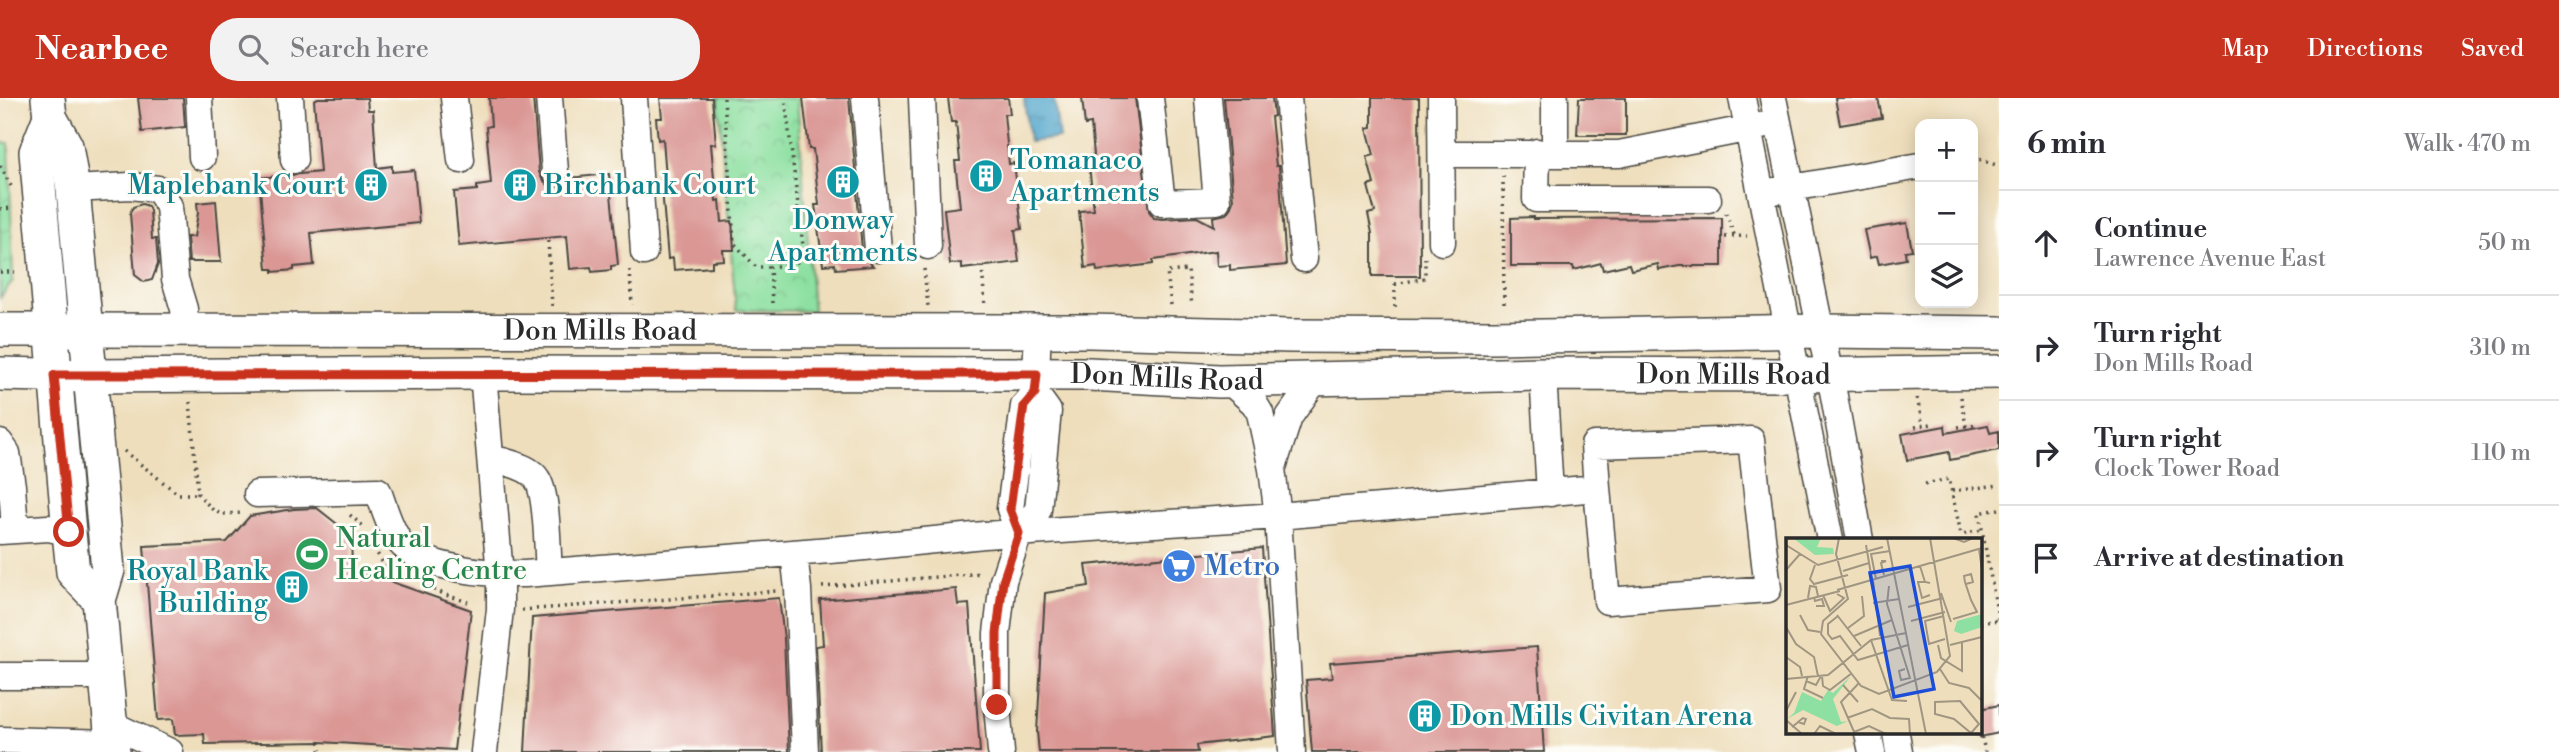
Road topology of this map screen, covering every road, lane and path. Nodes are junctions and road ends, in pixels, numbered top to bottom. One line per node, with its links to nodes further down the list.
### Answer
1 (199, 98): 22 (street)
2 (290, 98): 23 (street)
3 (454, 98): 24 (street)
4 (549, 98): 29 (street)
5 (634, 98): 44 (street)
6 (724, 98): 46 (path)
7 (785, 98): 46 (path)
8 (865, 98): 43 (street)
9 (922, 98): 42 (street)
10 (1150, 98): 11 (street)
11 (1208, 98)
12 (1288, 98): 45 (street)
13 (1441, 98): 21 (street)
14 (1555, 98): 19 (street)
15 (1742, 98): 18 (street)
16 (49, 107): 31 (main road); 61 (main road)
17 (1775, 110): 18 (street); 30 (street)
18 (1749, 128): 19 (street); 33 (street)
19 (1546, 152): 20 (street); 34 (street)
20 (1502, 153): 21 (street); 55 (path)
21 (1442, 154): 41 (street)
22 (202, 157)
23 (294, 160)
24 (461, 160)
25 (1978, 160): 27 (path)
26 (0, 166): 32 (path)
27 (1999, 166)
28 (1915, 167): 30 (street)
29 (555, 172)
30 (1791, 188): 33 (street); 64 (street)
31 (73, 189): 59 (main road); 62 (street)
32 (13, 190)
33 (1761, 193): 64 (street)
34 (1716, 204): 39 (path)
35 (14, 208): 36 (path)
36 (0, 209)
37 (1751, 236): 39 (path)
38 (1725, 237): 39 (path)
39 (1735, 237)
40 (548, 241): 56 (path)
41 (1442, 242): 54 (path)
42 (928, 246): 52 (path)
43 (878, 249)
44 (645, 252): 57 (path)
45 (1304, 259)
46 (770, 267): 58 (path)
47 (982, 267): 53 (path)
48 (0, 272): 49 (path)
49 (15, 272)
50 (1171, 306): 51 (path)
51 (1192, 306)
52 (929, 307)
53 (985, 307)
54 (1395, 307)
55 (1504, 307)
56 (552, 308)
57 (632, 308)
58 (772, 309)
59 (85, 329): 61 (main road, Don Mills Road); 62 (main road, Don Mills Road); 72 (main road)
60 (0, 330): 61 (main road, Don Mills Road)
61 (50, 330): 71 (main road)
62 (186, 330): 63 (main road, Don Mills Road)
63 (1038, 331): 64 (main road, Don Mills Road); 75 (street)
64 (1805, 331): 65 (main road, Don Mills Road); 70 (street)
65 (1999, 333)
66 (1999, 372): 70 (main road, Don Mills Road)
67 (483, 373): 72 (main road, Don Mills Road); 75 (main road, Don Mills Road); 111 (street)
68 (0, 374): 71 (main road, Don Mills Road)
69 (1544, 374): 70 (main road, Don Mills Road); 73 (main road, Don Mills Road); 95 (street)
70 (1814, 374): 105 (street); 106 (street)
71 (54, 375): 72 (main road, Don Mills Road); 102 (main road)
72 (89, 376): 113 (main road)
73 (1315, 380): 74 (main road, Don Mills Road); 88 (street)
74 (1229, 381): 75 (main road, Don Mills Road); 88 (street)
75 (1036, 384): 104 (street)
76 (190, 396): 94 (path)
77 (1917, 396): 81 (path)
78 (1961, 396): 82 (path)
79 (1931, 424): 81 (path)
80 (1974, 425): 82 (path)
81 (1923, 426): 83 (path)
82 (1966, 426): 84 (path)
83 (1915, 427)
84 (1958, 427)
85 (0, 443): 91 (street)
86 (123, 450): 94 (path)
87 (503, 461): 109 (street)
88 (1272, 469): 99 (street)
89 (1925, 484): 93 (path)
90 (1999, 485): 93 (path)
91 (6, 486): 101 (street)
92 (1597, 488): 92 (street); 95 (street)
93 (1952, 491): 100 (path)
94 (198, 494): 96 (path)
95 (1550, 494): 99 (street)
96 (253, 503): 111 (street)
97 (1999, 509): 100 (path)
98 (340, 510): 103 (path)
99 (1278, 516): 104 (street); 130 (street)
100 (1982, 530): 116 (path)
101 (8, 531): 102 (street)
102 (69, 532): 113 (main road)
103 (368, 532)
104 (1019, 533): 108 (street); 129 (street)
105 (1830, 538)
106 (1859, 538)
107 (372, 543): 114 (path)
108 (794, 553): 109 (street); 112 (street)
109 (549, 572): 111 (street)
110 (984, 573): 112 (path)
111 (500, 575): 127 (street)
112 (798, 589): 115 (path); 128 (street)
113 (99, 600): 118 (main road)
114 (468, 601)
115 (515, 610)
116 (1999, 621)
117 (0, 676): 118 (street)
118 (106, 676): 123 (main road)
119 (1868, 734): 131 (street)
120 (1896, 734): 132 (street)
121 (1982, 737): 133 (path)
122 (0, 740): 123 (street)
123 (112, 740): 126 (street)
124 (320, 742): 125 (path)
125 (320, 751)
126 (170, 752)
127 (484, 752)
128 (805, 752)
129 (1001, 752)
130 (1292, 752)
131 (1872, 752)
132 (1899, 752)
133 (1985, 752)

